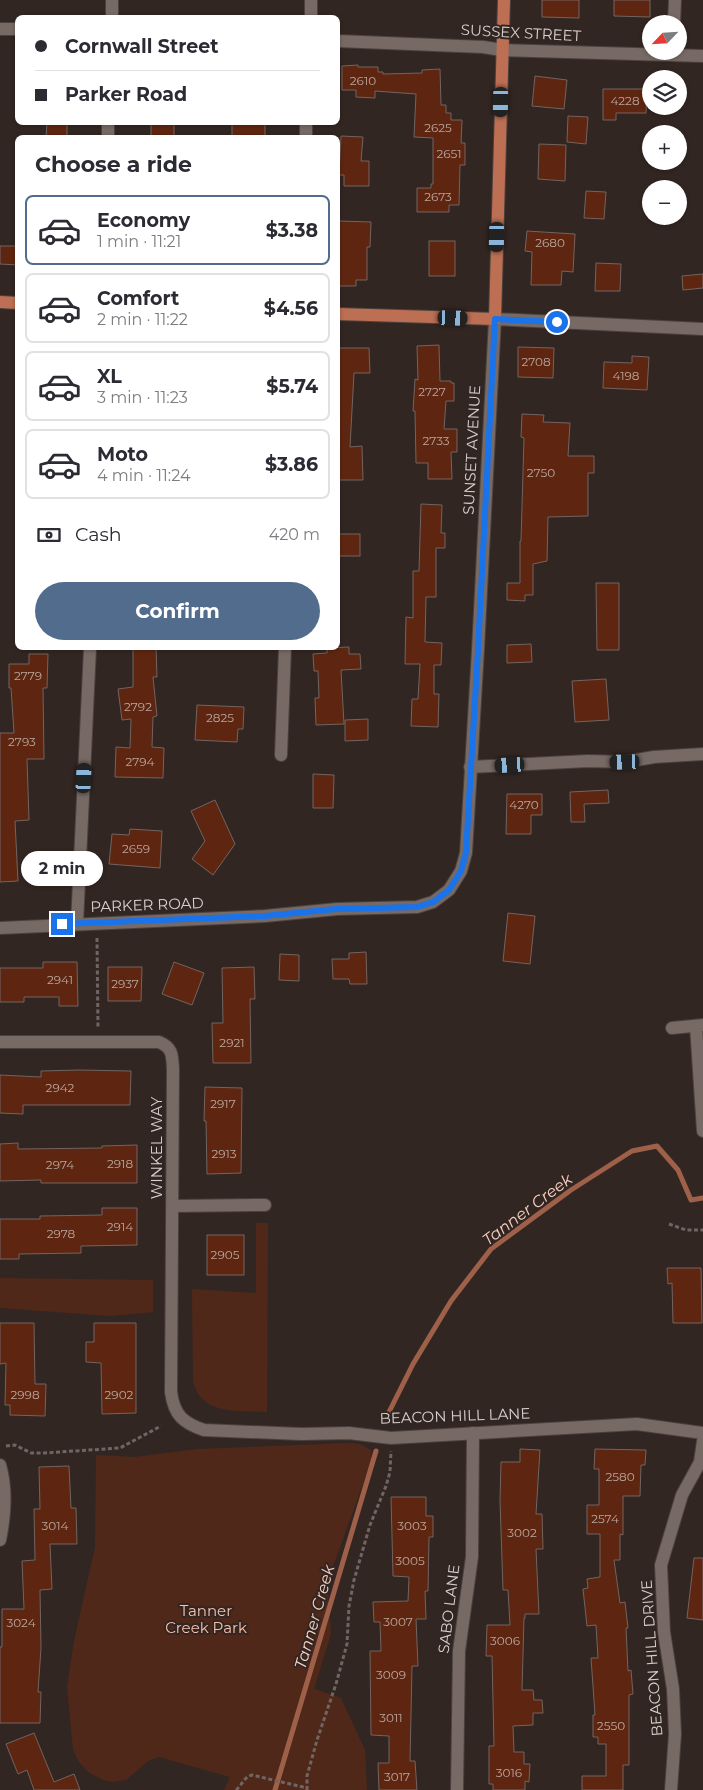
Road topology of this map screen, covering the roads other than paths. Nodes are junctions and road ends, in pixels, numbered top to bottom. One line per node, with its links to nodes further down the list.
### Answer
1 (112, 0): 5 (street)
2 (311, 0): 6 (street)
3 (504, 0): 11 (main road, SUNSET AVENUE)
4 (675, 0): 7 (street)
5 (112, 15)
6 (311, 15)
7 (674, 15)
8 (0, 29): 9 (street)
9 (15, 29)
10 (340, 41): 11 (street, SUSSEX STREET)
11 (502, 50): 12 (street, SUSSEX STREET); 18 (main road, SUNSET AVENUE)
12 (642, 52)
13 (688, 54): 14 (street, SUSSEX STREET)
14 (703, 56)
15 (0, 302): 16 (main road)
16 (15, 303)
17 (340, 314): 18 (main road)
18 (495, 319): 19 (street); 24 (street, SUNSET AVENUE)
19 (703, 329)
20 (90, 650): 26 (street)
21 (285, 650): 23 (street)
22 (703, 754): 24 (street)
23 (281, 755)
24 (470, 767): 25 (street, SUNSET AVENUE)
25 (444, 895): 26 (street, PARKER ROAD)
26 (77, 924): 27 (street, PARKER ROAD)
27 (0, 928)
28 (699, 1026): 29 (street); 31 (street)
29 (672, 1028)
30 (0, 1042): 33 (street, WINKEL WAY)
31 (703, 1131)
32 (265, 1205): 33 (street)
33 (173, 1206): 34 (street, WINKEL WAY)
34 (181, 1418): 35 (street, BEACON HILL LANE)
35 (473, 1433): 36 (street, BEACON HILL LANE); 40 (street, SABO LANE)
36 (703, 1433)
37 (703, 1441): 41 (street, BEACON HILL DRIVE)
38 (0, 1465): 39 (street)
39 (0, 1540)
40 (458, 1790)
41 (672, 1790)

